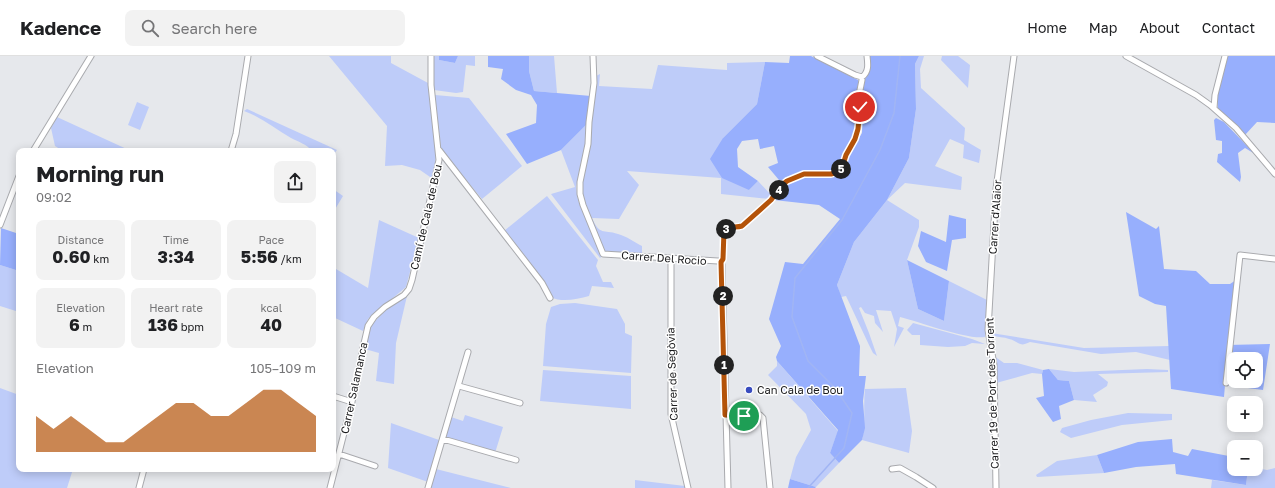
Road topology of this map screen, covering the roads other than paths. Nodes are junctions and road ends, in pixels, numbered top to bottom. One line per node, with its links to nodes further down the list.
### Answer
1 (92, 56): 12 (street)
2 (248, 56): 13 (street)
3 (431, 56): 14 (street, Camí de Cala de Bou)
4 (594, 56): 18 (street, Carrer Del Rocio)
5 (817, 56): 10 (street)
6 (867, 56): 10 (street)
7 (1014, 56): 22 (street, Carrer d'Alaior)
8 (1126, 56): 11 (street)
9 (1225, 56): 11 (street)
10 (862, 77): 20 (street)
11 (1214, 108): 15 (street)
12 (35, 148)
13 (232, 148)
14 (439, 150): 21 (street); 23 (street, Camí de Cala de Bou)
15 (1275, 174)
16 (16, 184): 17 (street)
17 (0, 225)
18 (670, 259): 20 (street, Carrer Del Rocio); 42 (street, Carrer de Segòvia)
19 (1275, 259): 25 (street)
20 (722, 264): 30 (street)
21 (550, 298)
22 (990, 299): 46 (street, Carrer 19 de Port des Torrent)
23 (366, 334): 28 (street, Carrer Salamanca)
24 (468, 352): 26 (street)
25 (1226, 383)
26 (459, 386): 29 (street); 31 (street)
27 (336, 397): 28 (street)
28 (352, 402): 32 (street, Carrer Salamanca)
29 (520, 403)
30 (725, 415): 43 (street); 44 (street)
31 (443, 439): 33 (street); 41 (street)
32 (339, 454): 34 (street, Carrer Salamanca); 35 (street)
33 (516, 460)
34 (336, 465)
35 (375, 466)
36 (892, 469): 45 (street)
37 (143, 472): 39 (street)
38 (334, 472): 40 (street, Carrer Salamanca)
39 (138, 488)
40 (330, 488)
41 (428, 488)
42 (688, 488)
43 (728, 488)
44 (770, 488)
45 (933, 488)
46 (996, 488)

